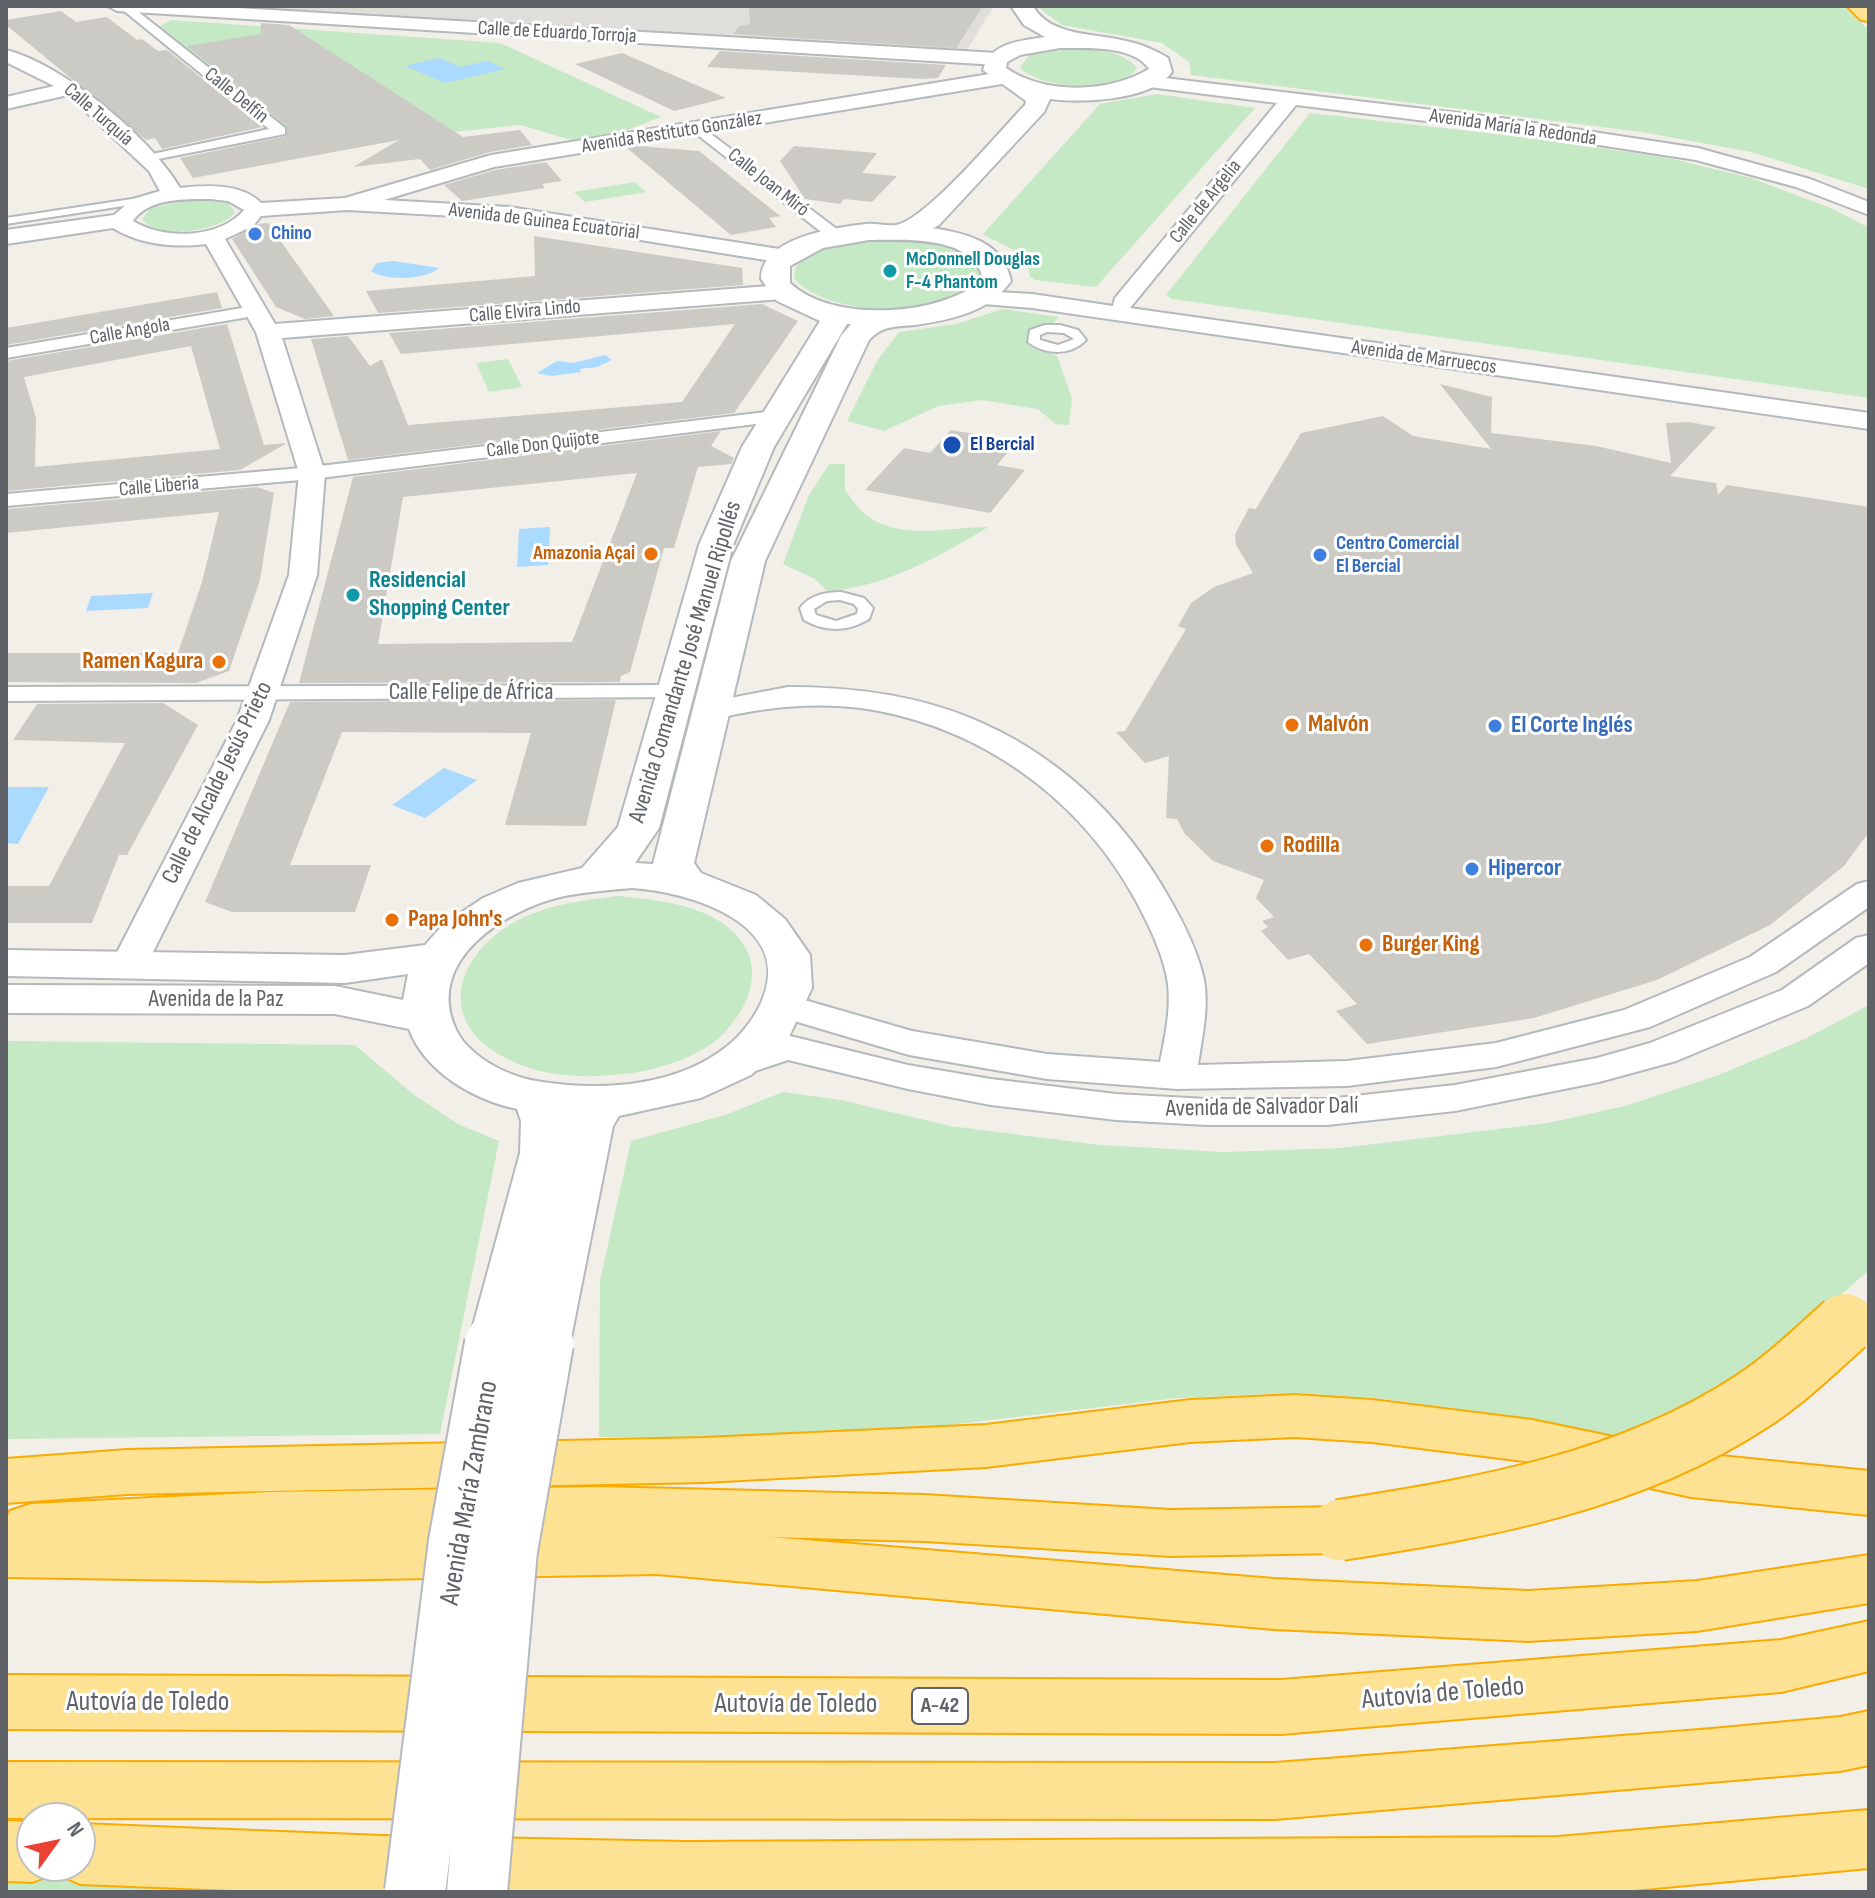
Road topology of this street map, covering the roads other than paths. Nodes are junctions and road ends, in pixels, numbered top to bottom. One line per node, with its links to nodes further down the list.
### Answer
1 (117, 6): 4 (street, Calle de Eduardo Torroja)
2 (1022, 6): 6 (street); 8 (street)
3 (1858, 6): 5 (highway)
4 (124, 7): 8 (street, Calle de Eduardo Torroja); 15 (street, Calle Delfín)
5 (1869, 15)
6 (1112, 44): 8 (street); 9 (street)
7 (6, 55): 10 (street, Calle Turquía)
8 (1008, 68): 11 (street); 14 (street, Avenida Restituto González); 22 (street)
9 (1148, 82): 11 (street); 12 (street, Avenida María la Redonda)
10 (72, 88): 13 (street); 15 (street, Calle Turquía)
11 (1096, 93): 26 (street)
12 (1290, 100): 18 (street, Avenida María la Redonda); 30 (street, Calle de Argelia)
13 (6, 103)
14 (699, 129): 17 (street, Avenida Restituto González); 24 (street, Calle Joan Miró)
15 (148, 159): 16 (street, Calle Turquía)
16 (164, 197): 19 (street); 20 (street); 21 (lane)
17 (347, 204): 19 (street, Avenida de Guinea Ecuatorial); 27 (street, Avenida de Guinea Ecuatorial)
18 (1869, 209)
19 (255, 210): 23 (street)
20 (121, 220): 23 (street); 25 (street)
21 (6, 221)
22 (903, 232): 24 (street); 26 (street)
23 (212, 235): 33 (street, Calle de Alcalde Jesús Prieto)
24 (836, 236): 27 (street)
25 (6, 237)
26 (956, 241): 28 (street)
27 (784, 256): 29 (street)
28 (988, 290): 30 (street, Avenida de Marruecos); 32 (street); 37 (street, Avenida de Marruecos)
29 (782, 292): 31 (street); 33 (street, Calle Elvira Lindo)
30 (1123, 303): 35 (street, Avenida de Marruecos)
31 (831, 312): 32 (street); 36 (street, Avenida Comandante José Manuel Ripollés)
32 (884, 318): 42 (street, Avenida Comandante José Manuel Ripollés)
33 (261, 322): 34 (street, Calle Angola); 38 (street, Calle de Alcalde Jesús Prieto)
34 (6, 353)
35 (1869, 408)
36 (774, 417): 38 (street, Calle Don Quijote); 42 (street, Avenida Comandante José Manuel Ripollés)
37 (1869, 421)
38 (312, 473): 39 (street, Calle Liberia); 41 (street, Calle de Alcalde Jesús Prieto)
39 (6, 500)
40 (6, 694): 41 (street, Calle Felipe de África)
41 (264, 694): 42 (street, Calle Felipe de África); 49 (street, Calle de Alcalde Jesús Prieto)
42 (694, 701): 43 (street, Avenida Comandante José Manuel Ripollés); 44 (street, Avenida Comandante José Manuel Ripollés); 54 (street)
43 (595, 879): 44 (street); 47 (street)
44 (685, 882): 51 (street)
45 (1869, 891): 54 (street, Avenida de Salvador Dalí)
46 (1869, 946): 53 (street, Avenida de Salvador Dalí)
47 (437, 957): 49 (street); 52 (street)
48 (6, 963): 49 (street)
49 (129, 964)
50 (6, 999): 52 (street, Avenida de la Paz)
51 (787, 1007): 53 (street); 54 (street, Avenida de Salvador Dalí)
52 (424, 1018): 55 (street)
53 (728, 1068): 56 (street)
54 (1177, 1077)
55 (538, 1099): 56 (street); 58 (street, Avenida María Zambrano)
56 (602, 1103): 58 (street, Avenida María Zambrano)
57 (1858, 1312): 61 (highway, bridge)
58 (519, 1343): 75 (street, Avenida María Zambrano, bridge); 76 (street, Avenida María Zambrano, bridge)
59 (6, 1483): 60 (highway); 61 (highway)
60 (1869, 1493)
61 (271, 1515): 62 (highway)
62 (6, 1529)
63 (6, 1553): 64 (highway)
64 (1869, 1579)
65 (1869, 1646): 66 (highway, Autovía de Toledo / A-42)
66 (6, 1702)
67 (1869, 1738): 68 (highway)
68 (6, 1790)
69 (1869, 1823): 71 (highway)
70 (1869, 1839): 71 (highway)
71 (1756, 1851): 73 (highway)
72 (96, 1855): 74 (highway)
73 (1538, 1880): 74 (highway)
74 (708, 1882)
75 (415, 1892)
76 (477, 1892)

